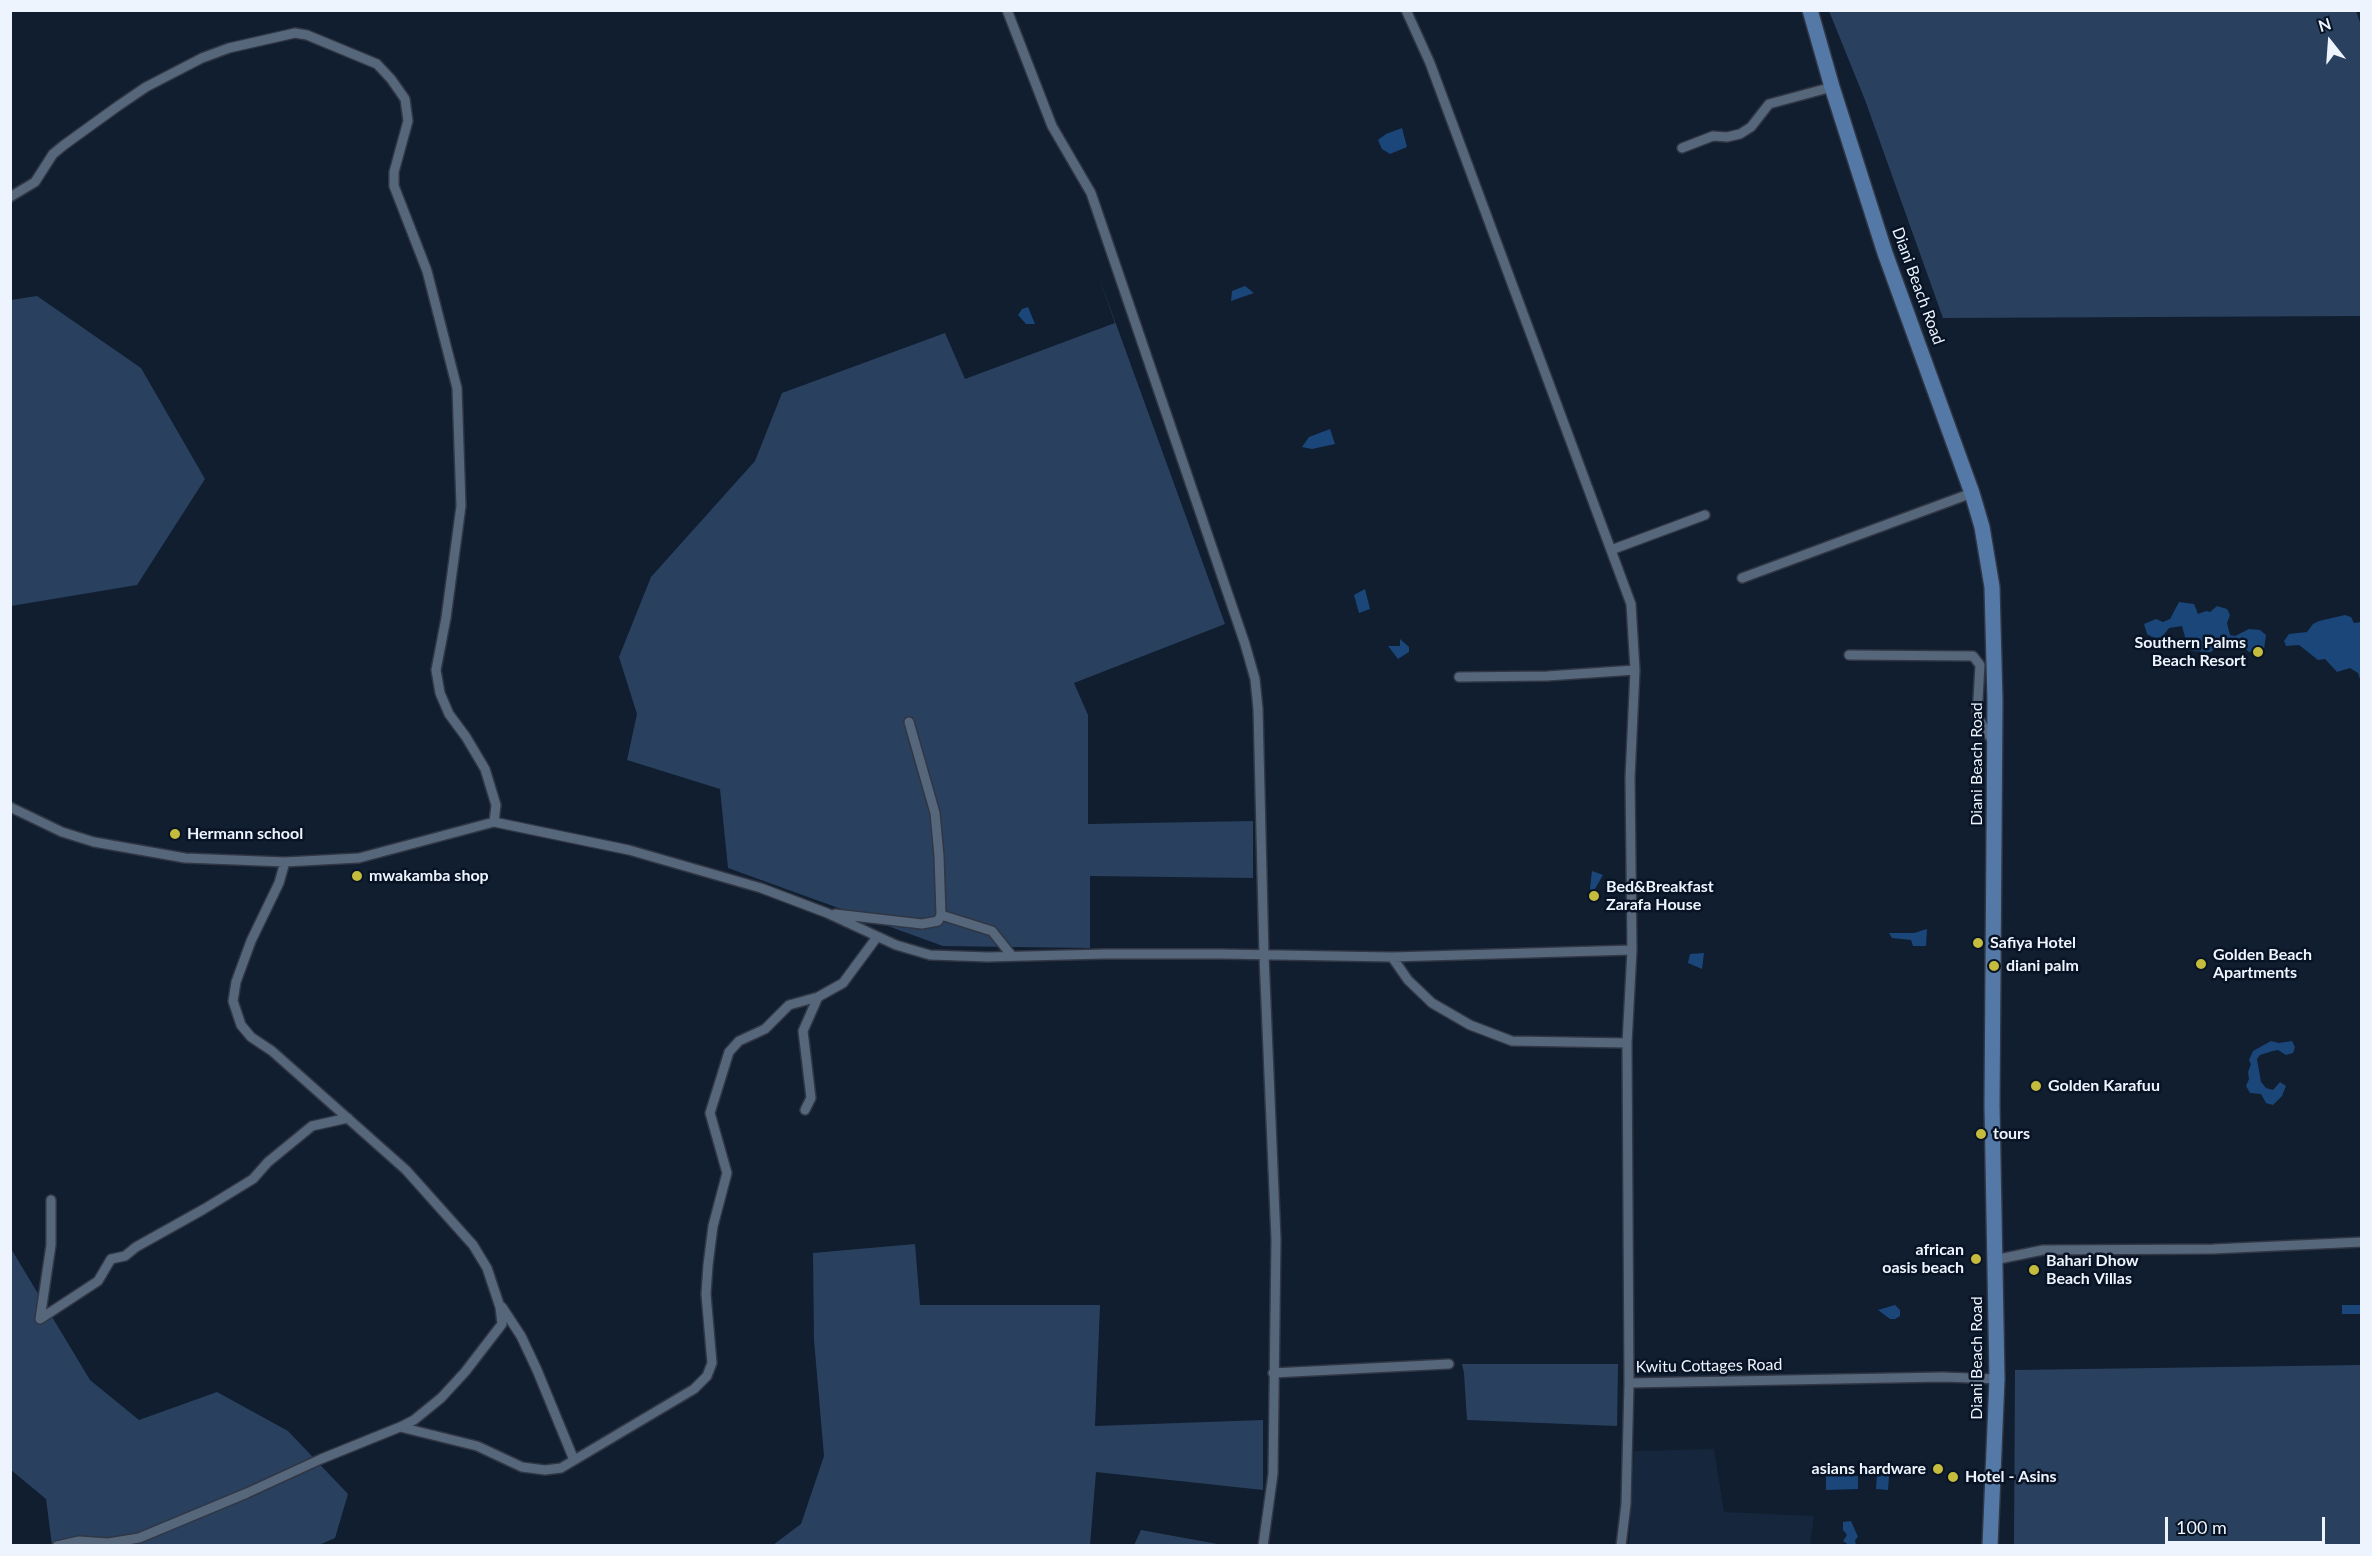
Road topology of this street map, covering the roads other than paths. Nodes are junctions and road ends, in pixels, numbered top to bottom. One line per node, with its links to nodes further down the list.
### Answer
1 (1007, 10): 24 (street)
2 (1406, 10): 9 (street, Kwitu Cottages Road)
3 (1810, 10): 4 (main road, Diani Beach Road)
4 (1832, 87): 5 (street); 7 (main road, Diani Beach Road)
5 (1682, 148)
6 (10, 197): 17 (street)
7 (1972, 493): 10 (street); 15 (main road, Diani Beach Road)
8 (1705, 515): 9 (street)
9 (1611, 550): 12 (street, Kwitu Cottages Road)
10 (1742, 578)
11 (1849, 655): 15 (street)
12 (1635, 670): 13 (street); 22 (street, Kwitu Cottages Road)
13 (1459, 677)
14 (909, 722): 20 (street)
15 (1995, 744): 32 (main road, Diani Beach Road)
16 (10, 807): 18 (street)
17 (495, 822): 18 (street); 19 (street)
18 (285, 862): 29 (street)
19 (827, 913): 20 (street); 21 (street)
20 (941, 915): 23 (street)
21 (877, 937): 23 (street); 26 (street)
22 (1632, 950): 25 (street); 27 (street, Kwitu Cottages Road)
23 (1012, 956): 24 (street)
24 (1264, 956): 25 (street); 35 (street)
25 (1392, 957): 27 (street)
26 (818, 998): 28 (street); 39 (street)
27 (1627, 1043): 37 (street, Kwitu Cottages Road)
28 (805, 1110)
29 (348, 1118): 30 (street); 33 (street)
30 (51, 1200)
31 (2361, 1242): 32 (street)
32 (1994, 1260): 36 (main road, Diani Beach Road)
33 (498, 1300): 38 (street); 39 (street)
34 (1449, 1364): 35 (street)
35 (1273, 1373): 41 (street)
36 (1997, 1379): 37 (street, Kwitu Cottages Road); 43 (main road, Diani Beach Road)
37 (1629, 1383): 42 (street)
38 (400, 1427): 39 (street); 40 (street)
39 (574, 1460)
40 (57, 1545)
41 (1263, 1545)
42 (1621, 1545)
43 (1990, 1545)

